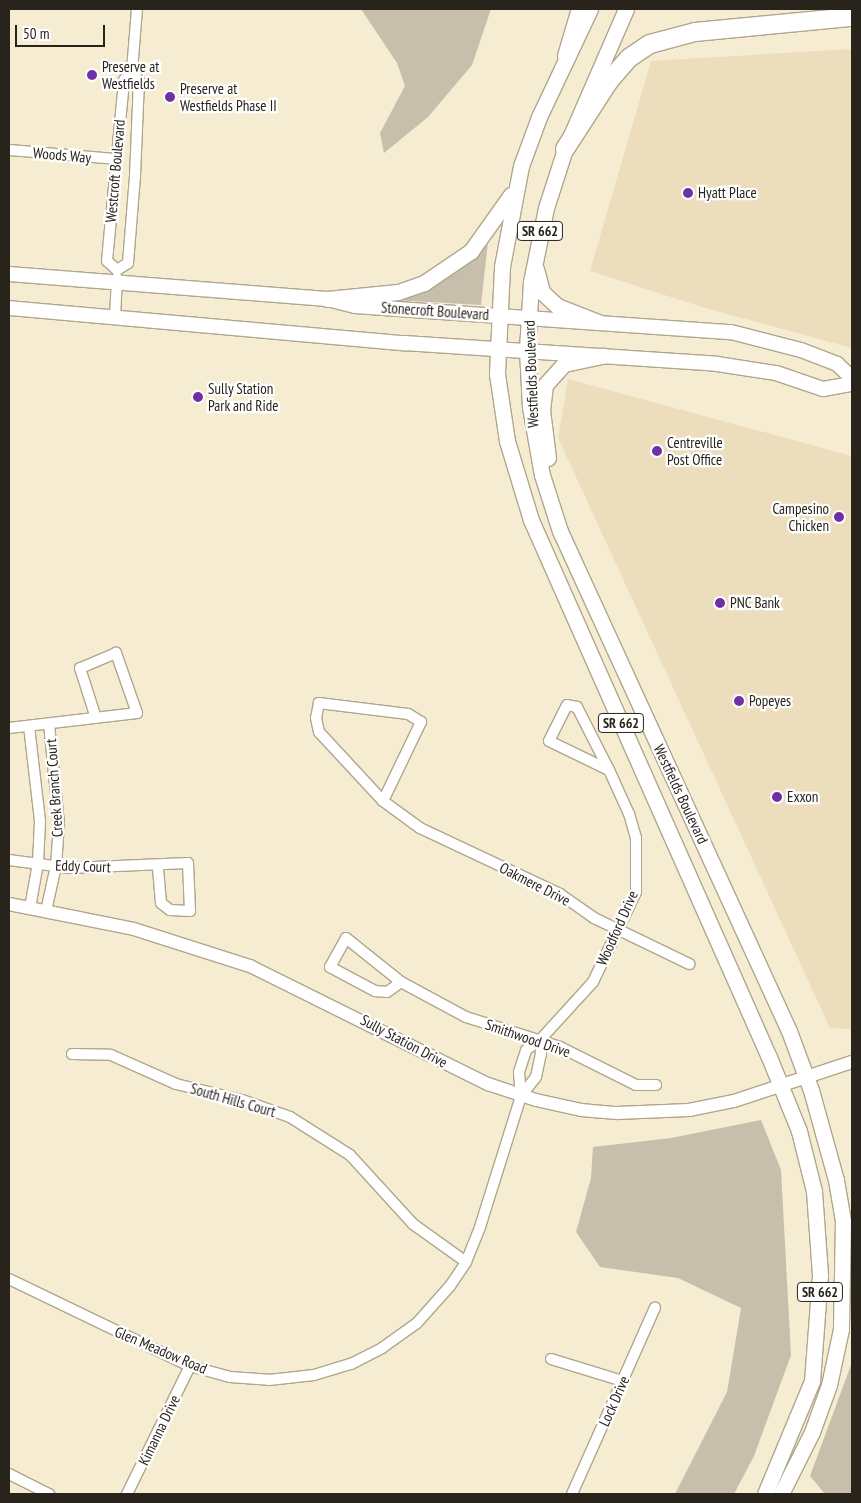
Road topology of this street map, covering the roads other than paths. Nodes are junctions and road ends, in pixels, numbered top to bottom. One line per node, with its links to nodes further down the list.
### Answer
1 (137, 9): 7 (street, Westcroft Boulevard)
2 (580, 9): 6 (highway)
3 (590, 9): 6 (main road, Westfields Boulevard / SR 662)
4 (626, 9): 8 (main road, Westfields Boulevard / SR 662)
5 (852, 17): 8 (highway)
6 (567, 56): 11 (main road, Westfields Boulevard / SR 662)
7 (132, 71): 10 (street, Westcroft Boulevard); 14 (street, Westcroft Boulevard)
8 (565, 149): 12 (main road, Westfields Boulevard / SR 662)
9 (9, 150): 10 (street, Woods Way)
10 (116, 159): 14 (street, Westcroft Boulevard)
11 (516, 188): 15 (main road); 17 (main road, Westfields Boulevard / SR 662)
12 (534, 259): 18 (main road, Westfields Boulevard / SR 662); 20 (main road)
13 (9, 274): 14 (main road, Stonecroft Boulevard)
14 (117, 276): 15 (main road, Stonecroft Boulevard); 19 (street, Westcroft Boulevard)
15 (327, 299): 17 (main road, Stonecroft Boulevard)
16 (9, 308): 19 (main road)
17 (497, 315): 18 (main road, Stonecroft Boulevard); 21 (main road, Westfields Boulevard / SR 662)
18 (528, 316): 20 (main road, Stonecroft Boulevard); 22 (main road, Westfields Boulevard / SR 662)
19 (115, 317): 21 (main road)
20 (598, 322): 24 (main road, Stonecroft Boulevard)
21 (496, 350): 22 (main road); 48 (main road, Westfields Boulevard / SR 662)
22 (527, 350): 23 (main road); 26 (main road, Westfields Boulevard / SR 662)
23 (603, 356): 25 (main road); 26 (main road)
24 (852, 378)
25 (852, 384)
26 (550, 501): 46 (main road, Westfields Boulevard / SR 662)
27 (96, 718): 27 (street, Creek Branch Court); 28 (street, Creek Branch Court)
28 (49, 724): 29 (street, Creek Branch Court); 35 (street, Creek Branch Court)
29 (29, 726): 30 (street, Creek Branch Court); 34 (street, Creek Branch Court)
30 (9, 728)
31 (609, 770): 31 (street, Woodford Drive); 40 (street, Woodford Drive)
32 (383, 801): 32 (street, Oakmere Drive); 40 (street, Oakmere Drive)
33 (9, 860): 34 (street, Eddy Court)
34 (38, 863): 35 (street, Eddy Court); 38 (street, Creek Branch Court)
35 (56, 866): 36 (street, Eddy Court); 39 (street, Creek Branch Court)
36 (158, 866): 36 (street, Eddy Court)
37 (9, 904): 38 (street, Sully Station Drive)
38 (30, 908): 39 (street, Sully Station Drive)
39 (46, 911): 49 (street, Sully Station Drive)
40 (618, 930): 41 (street, Oakmere Drive); 43 (street, Woodford Drive)
41 (689, 964)
42 (401, 982): 42 (street, Smithwood Drive); 43 (street, Smithwood Drive)
43 (540, 1040): 47 (street, Smithwood Drive); 49 (street); 49 (street, Woodford Drive)
44 (72, 1054): 50 (street, South Hills Court)
45 (852, 1062): 46 (street, Sully Station Drive)
46 (806, 1076): 48 (street, Sully Station Drive); 61 (main road, Westfields Boulevard / SR 662)
47 (656, 1085)
48 (781, 1086): 49 (street, Sully Station Drive); 60 (main road, Westfields Boulevard / SR 662)
49 (521, 1096): 50 (street, Glen Meadow Road)
50 (466, 1262): 54 (street, Glen Meadow Road)
51 (9, 1279): 54 (street, Glen Meadow Road)
52 (655, 1308): 55 (street, Lock Drive)
53 (551, 1358): 55 (street)
54 (190, 1366): 58 (street, Kimanna Drive)
55 (623, 1382): 59 (street, Lock Drive)
56 (9, 1474): 57 (street)
57 (50, 1494)
58 (127, 1494)
59 (572, 1494)
60 (765, 1494)
61 (781, 1494)

